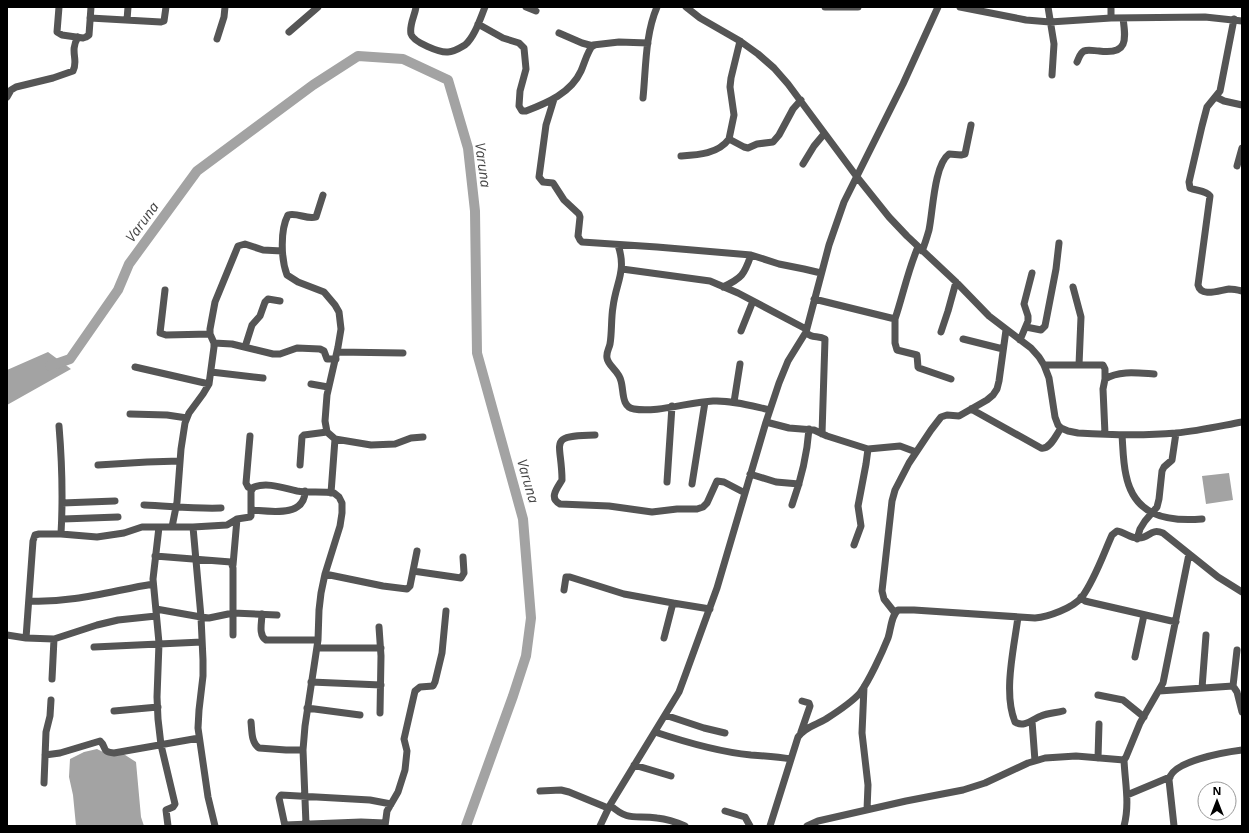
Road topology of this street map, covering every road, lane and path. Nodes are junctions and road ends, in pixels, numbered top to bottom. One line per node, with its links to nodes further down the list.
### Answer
1 (59, 7): 30 (street)
2 (91, 7): 20 (street)
3 (128, 7): 24 (street)
4 (166, 7): 24 (street)
5 (225, 7): 31 (street)
6 (318, 7): 28 (street)
7 (416, 7): 27 (street)
8 (485, 7): 27 (street)
9 (526, 7): 19 (street)
10 (657, 7): 33 (street)
11 (686, 7): 32 (street)
12 (825, 7): 13 (street)
13 (847, 7): 14 (street)
14 (858, 7)
15 (938, 7): 50 (street)
16 (960, 7): 26 (street)
17 (1048, 7): 26 (street)
18 (1111, 7): 21 (street)
19 (536, 12)
20 (90, 18): 24 (street); 30 (street)
21 (1111, 18): 22 (street); 26 (street)
22 (1123, 18): 23 (street); 35 (street)
23 (1234, 19): 25 (street); 38 (street)
24 (127, 20)
25 (1242, 21)
26 (1050, 22): 36 (street)
27 (478, 24): 40 (street)
28 (290, 32)
29 (559, 33): 34 (street)
30 (78, 37): 37 (street)
31 (217, 39)
32 (740, 41): 41 (street); 45 (street)
33 (648, 43): 34 (street); 39 (street)
34 (593, 46): 40 (street)
35 (1077, 62)
36 (1052, 74)
37 (7, 97)
38 (1216, 97): 42 (street); 64 (street)
39 (643, 98)
40 (554, 99): 53 (street)
41 (800, 100): 44 (street); 45 (street)
42 (1242, 105)
43 (971, 125): 54 (street)
44 (824, 134): 48 (street); 50 (street)
45 (729, 139): 47 (street)
46 (1242, 148): 49 (street)
47 (681, 156)
48 (802, 164)
49 (1237, 166)
50 (857, 177): 54 (street); 59 (street)
51 (322, 195): 55 (street)
52 (1059, 243): 69 (street)
53 (618, 244): 56 (street); 57 (street)
54 (920, 249): 60 (street); 68 (street)
55 (282, 251): 74 (street); 81 (street)
56 (751, 256): 59 (street); 61 (street)
57 (622, 269): 61 (street); 96 (street)
58 (1032, 272): 69 (street)
59 (821, 273): 65 (street)
60 (956, 282): 71 (street); 73 (street)
61 (723, 286): 67 (street)
62 (1073, 287): 84 (street)
63 (165, 290): 74 (street)
64 (1242, 291)
65 (814, 299): 68 (street); 70 (street)
66 (280, 301): 78 (street)
67 (753, 301): 70 (street); 72 (street)
68 (896, 319): 90 (street)
69 (1026, 327): 76 (street)
70 (806, 330): 98 (street); 109 (street)
71 (1006, 330): 76 (street); 79 (street)
72 (741, 331)
73 (941, 332)
74 (210, 334): 77 (street)
75 (963, 339): 79 (street)
76 (1020, 340): 83 (street)
77 (214, 343): 78 (street); 86 (street)
78 (245, 347): 81 (street)
79 (1003, 349): 97 (street)
80 (403, 353): 81 (street)
81 (336, 356): 93 (street)
82 (740, 364): 95 (street)
83 (1044, 364): 84 (street); 104 (street)
84 (1079, 365): 89 (street)
85 (135, 367): 91 (street)
86 (211, 372): 88 (street); 91 (street)
87 (1154, 374): 89 (street)
88 (263, 378)
89 (1105, 378): 110 (street)
90 (951, 379)
91 (209, 384): 100 (street)
92 (310, 384): 93 (street)
93 (328, 387): 106 (street)
94 (705, 402): 95 (street); 96 (street); 122 (street)
95 (734, 402): 98 (street)
96 (672, 406): 121 (street)
97 (972, 409): 104 (street); 116 (street)
98 (770, 410): 101 (street)
99 (130, 414): 100 (street)
100 (187, 418): 117 (street)
101 (766, 422): 105 (street); 120 (street)
102 (1242, 422): 107 (street)
103 (59, 426): 129 (street)
104 (1061, 428): 110 (street)
105 (809, 430): 109 (street); 123 (street)
106 (327, 432): 114 (street); 119 (street)
107 (1176, 433): 111 (street); 135 (street)
108 (595, 434): 127 (street)
109 (822, 434): 115 (street)
110 (1105, 434): 111 (street)
111 (1122, 435): 135 (street)
112 (250, 436): 124 (street)
113 (423, 437): 114 (street)
114 (335, 439): 126 (street)
115 (868, 449): 116 (street); 145 (street)
116 (916, 452): 164 (street)
117 (180, 461): 118 (street); 132 (street)
118 (98, 465)
119 (300, 465)
120 (750, 474): 123 (street); 127 (street)
121 (667, 482)
122 (692, 484)
123 (799, 484): 131 (street)
124 (252, 489): 125 (street); 134 (street)
125 (305, 491): 126 (street); 134 (street)
126 (331, 493): 153 (street)
127 (745, 493): 160 (street)
128 (115, 501): 129 (street)
129 (62, 503): 137 (street)
130 (144, 505): 132 (street)
131 (792, 505)
132 (176, 506): 133 (street); 141 (street)
133 (221, 508)
134 (251, 510): 138 (street)
135 (1151, 514): 139 (street); 144 (street)
136 (118, 517): 137 (street)
137 (62, 519): 143 (street)
138 (237, 519): 142 (street); 151 (street)
139 (1202, 519)
140 (159, 527): 141 (street); 143 (street); 148 (street)
141 (172, 527): 142 (street)
142 (193, 527): 150 (street)
143 (61, 534): 158 (street)
144 (1137, 539): 147 (street); 157 (street)
145 (854, 545)
146 (418, 551): 152 (street)
147 (1189, 554): 156 (street); 170 (street)
148 (155, 556): 150 (street); 154 (street)
149 (463, 557): 152 (street)
150 (196, 559): 151 (street); 169 (street)
151 (233, 565): 163 (street)
152 (413, 571): 153 (street)
153 (325, 574): 178 (street)
154 (153, 584): 158 (street); 162 (street)
155 (564, 590): 159 (street)
156 (1242, 592)
157 (1081, 597): 167 (street); 168 (street)
158 (29, 601): 175 (street)
159 (673, 603): 160 (street); 176 (street)
160 (710, 609): 203 (street)
161 (446, 611): 227 (street)
162 (156, 613): 169 (street); 177 (street); 180 (street)
163 (233, 613): 165 (street); 169 (street); 173 (street)
164 (895, 613): 168 (street); 189 (street)
165 (262, 614): 166 (street); 178 (street)
166 (277, 615)
167 (1144, 615): 170 (street); 185 (street)
168 (1018, 617): 205 (street)
169 (201, 618): 179 (street)
170 (1176, 622): 192 (street)
171 (379, 627): 183 (street)
172 (7, 635): 175 (street)
173 (233, 635)
174 (1206, 636): 191 (street)
175 (26, 638): 177 (street)
176 (664, 638)
177 (54, 639): 186 (street)
178 (318, 640): 182 (street)
179 (202, 642): 180 (street); 211 (street)
180 (159, 643): 181 (street); 196 (street)
181 (94, 647)
182 (317, 648): 183 (street); 187 (street)
183 (381, 648): 188 (street)
184 (1237, 650): 190 (street)
185 (1135, 657)
186 (52, 679)
187 (311, 682): 188 (street); 197 (street)
188 (381, 685): 201 (street)
189 (865, 685): 209 (street); 229 (street)
190 (1233, 686): 191 (street); 198 (street)
191 (1202, 688): 192 (street)
192 (1159, 691): 204 (street)
193 (1098, 696): 204 (street)
194 (51, 700): 215 (street)
195 (802, 701): 209 (street)
196 (158, 707): 199 (street); 212 (street)
197 (307, 708): 202 (street); 213 (street)
198 (1242, 710)
199 (114, 711)
200 (1063, 711): 205 (street)
201 (380, 713)
202 (360, 715)
203 (665, 715): 208 (street); 210 (street)
204 (1144, 717): 218 (street)
205 (1032, 721): 219 (street)
206 (251, 722): 213 (street)
207 (1099, 724): 216 (street)
208 (655, 732): 217 (street); 220 (street)
209 (801, 732): 217 (street)
210 (725, 733)
211 (199, 738): 212 (street); 235 (street)
212 (161, 745): 215 (street); 234 (street)
213 (303, 750): 226 (street)
214 (1242, 750): 222 (street)
215 (45, 755): 223 (street)
216 (1098, 758): 218 (street); 219 (street)
217 (791, 759): 239 (street)
218 (1124, 760): 225 (street)
219 (1035, 761): 229 (street)
220 (634, 765): 221 (street); 228 (street)
221 (671, 776)
222 (1170, 777): 225 (street); 242 (street)
223 (44, 783)
224 (540, 791): 228 (street)
225 (1127, 795): 241 (street)
226 (305, 796): 227 (street); 231 (street); 233 (street)
227 (391, 804): 232 (street)
228 (609, 807): 236 (street); 237 (street)
229 (867, 810): 240 (street)
230 (725, 811): 238 (street)
231 (306, 824): 232 (street); 233 (street)
232 (386, 824)
233 (285, 825)
234 (168, 826)
235 (215, 826)
236 (600, 826)
237 (685, 826)
238 (750, 826)
239 (770, 826)
240 (807, 826)
241 (1124, 826)
242 (1174, 826)

